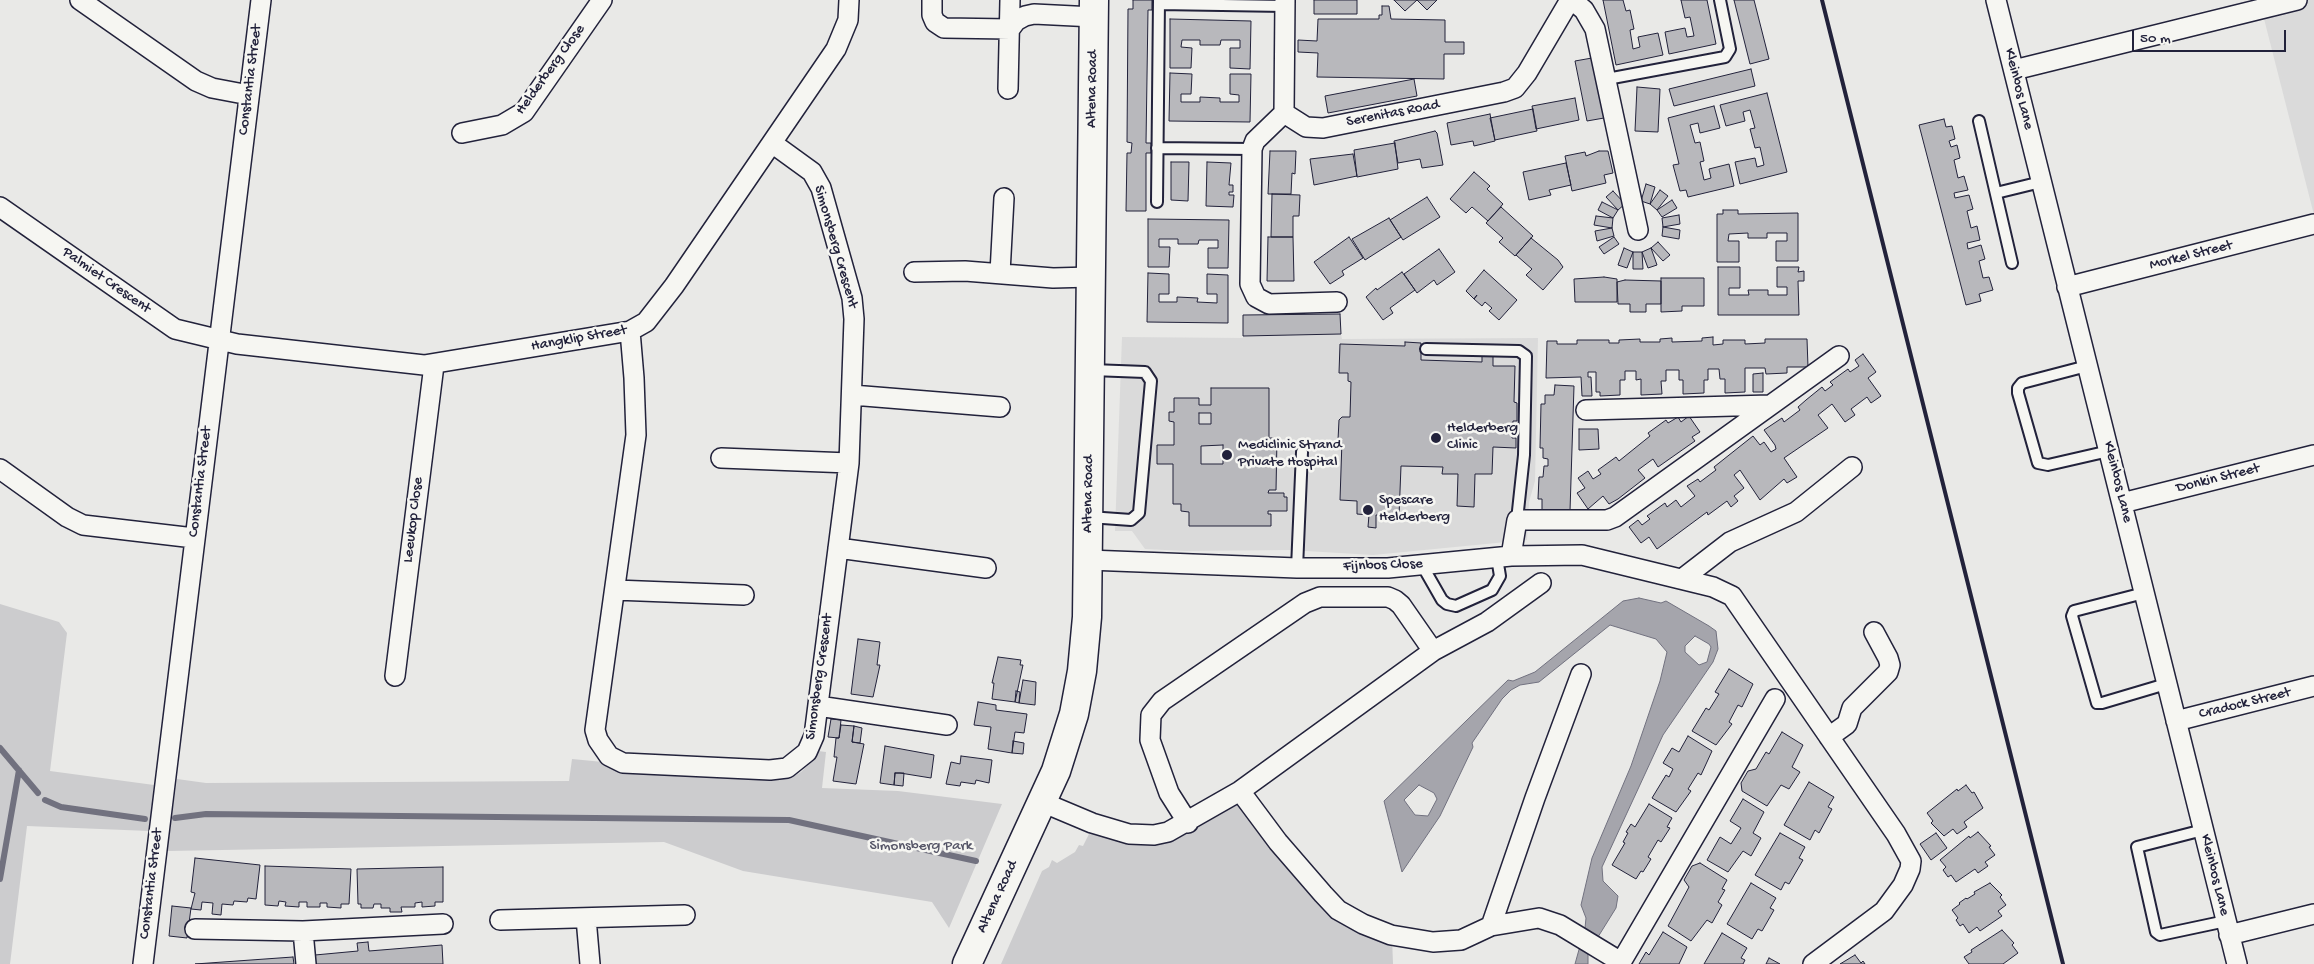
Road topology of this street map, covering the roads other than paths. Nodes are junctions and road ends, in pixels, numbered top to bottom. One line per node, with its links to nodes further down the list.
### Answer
1 (80, 0): 18 (street)
2 (261, 0): 18 (street, Constantia Street)
3 (602, 0): 21 (street, Helderberg Close)
4 (849, 0): 22 (street, Hangklip Street)
5 (932, 0): 14 (street)
6 (1010, 0): 14 (street)
7 (1571, 0): 16 (street); 19 (street, Serenitas Road)
8 (1720, 0): 16 (lane)
9 (1996, 0): 15 (street, Kleinbos Lane)
10 (2297, 0): 15 (street)
11 (1159, 2): 12 (lane); 23 (lane)
12 (1285, 3): 19 (street)
13 (1094, 8): 14 (street); 35 (street, Altena Road)
14 (1010, 29): 17 (street)
15 (2014, 70): 25 (street, Kleinbos Lane)
16 (1607, 79): 31 (street)
17 (1008, 89)
18 (249, 95): 39 (street, Constantia Street)
19 (1284, 113): 24 (street)
20 (1979, 122): 26 (lane)
21 (462, 133)
22 (772, 143): 38 (street, Hangklip Street); 45 (street, Simonsberg Crescent)
23 (1157, 148): 24 (lane); 28 (lane)
24 (1252, 149): 37 (street)
25 (2041, 182): 26 (lane); 36 (street, Kleinbos Lane)
26 (1996, 193): 32 (lane)
27 (1004, 198): 34 (street)
28 (1157, 202)
29 (0, 207): 39 (street, Palmiet Crescent)
30 (2314, 224): 36 (street, Morkel Street)
31 (1638, 230)
32 (2012, 263)
33 (914, 272): 34 (street)
34 (1000, 273): 35 (street)
35 (1091, 277): 44 (street, Altena Road)
36 (2067, 287): 43 (street, Kleinbos Lane)
37 (1337, 302)
38 (630, 331): 42 (street, Hangklip Street); 68 (street, Simonsberg Crescent)
39 (219, 340): 42 (street, Hangklip Street); 59 (street, Constantia Street)
40 (1426, 349): 58 (lane)
41 (1840, 356): 46 (street)
42 (434, 365): 74 (street, Leeukop Close)
43 (2087, 366): 49 (street, Kleinbos Lane); 49 (lane)
44 (1090, 370): 57 (street, Altena Road); 57 (lane)
45 (852, 395): 47 (street); 53 (street, Simonsberg Crescent)
46 (1770, 405): 48 (street); 58 (street)
47 (1000, 407)
48 (1586, 410)
49 (2109, 451): 56 (street, Kleinbos Lane)
50 (1302, 452): 65 (lane)
51 (2314, 455): 56 (street, Donkin Street)
52 (721, 458): 53 (street)
53 (848, 463): 60 (street, Simonsberg Crescent)
54 (1852, 467): 66 (street)
55 (0, 468): 59 (street)
56 (2122, 504): 69 (street, Kleinbos Lane)
57 (1088, 517): 62 (street, Altena Road)
58 (1516, 520): 61 (street)
59 (194, 538): 96 (street, Constantia Street)
60 (838, 548): 64 (street); 78 (street, Simonsberg Crescent)
61 (1504, 557): 63 (street, Fijnbos Close); 63 (lane); 66 (street, Fijnbos Close)
62 (1088, 560): 65 (street, Fijnbos Close); 83 (street, Altena Road)
63 (1422, 565): 65 (street, Fijnbos Close)
64 (986, 568)
65 (1297, 568)
66 (1678, 578): 81 (street, Fijnbos Close)
67 (1541, 584): 72 (street)
68 (615, 590): 70 (street); 78 (street, Simonsberg Crescent)
69 (2144, 592): 75 (street, Kleinbos Lane); 75 (lane)
70 (744, 595)
71 (1874, 632): 81 (street)
72 (1433, 651): 82 (street); 84 (street)
73 (1580, 674): 91 (street)
74 (395, 676)
75 (2166, 684): 79 (street, Kleinbos Lane)
76 (2314, 686): 79 (street, Cradock Street)
77 (1775, 699): 95 (street)
78 (818, 706): 80 (street)
79 (2176, 721): 85 (street, Kleinbos Lane)
80 (947, 725)
81 (1829, 737): 100 (street, Fijnbos Close)
82 (1240, 791): 84 (street); 91 (street)
83 (1042, 802): 84 (street); 99 (street, Altena Road)
84 (1188, 822)
85 (2203, 830): 92 (street, Kleinbos Lane); 92 (lane)
86 (2314, 914): 92 (street)
87 (685, 915): 88 (street)
88 (586, 918): 89 (street); 98 (street)
89 (500, 920)
90 (443, 924): 94 (street)
91 (1491, 926): 95 (street)
92 (2228, 928): 101 (street, Kleinbos Lane)
93 (194, 929): 94 (street)
94 (303, 931): 97 (street)
95 (1620, 963)
96 (143, 964)
97 (306, 964)
98 (590, 964)
99 (967, 964)
100 (1813, 964)
101 (2237, 964)

